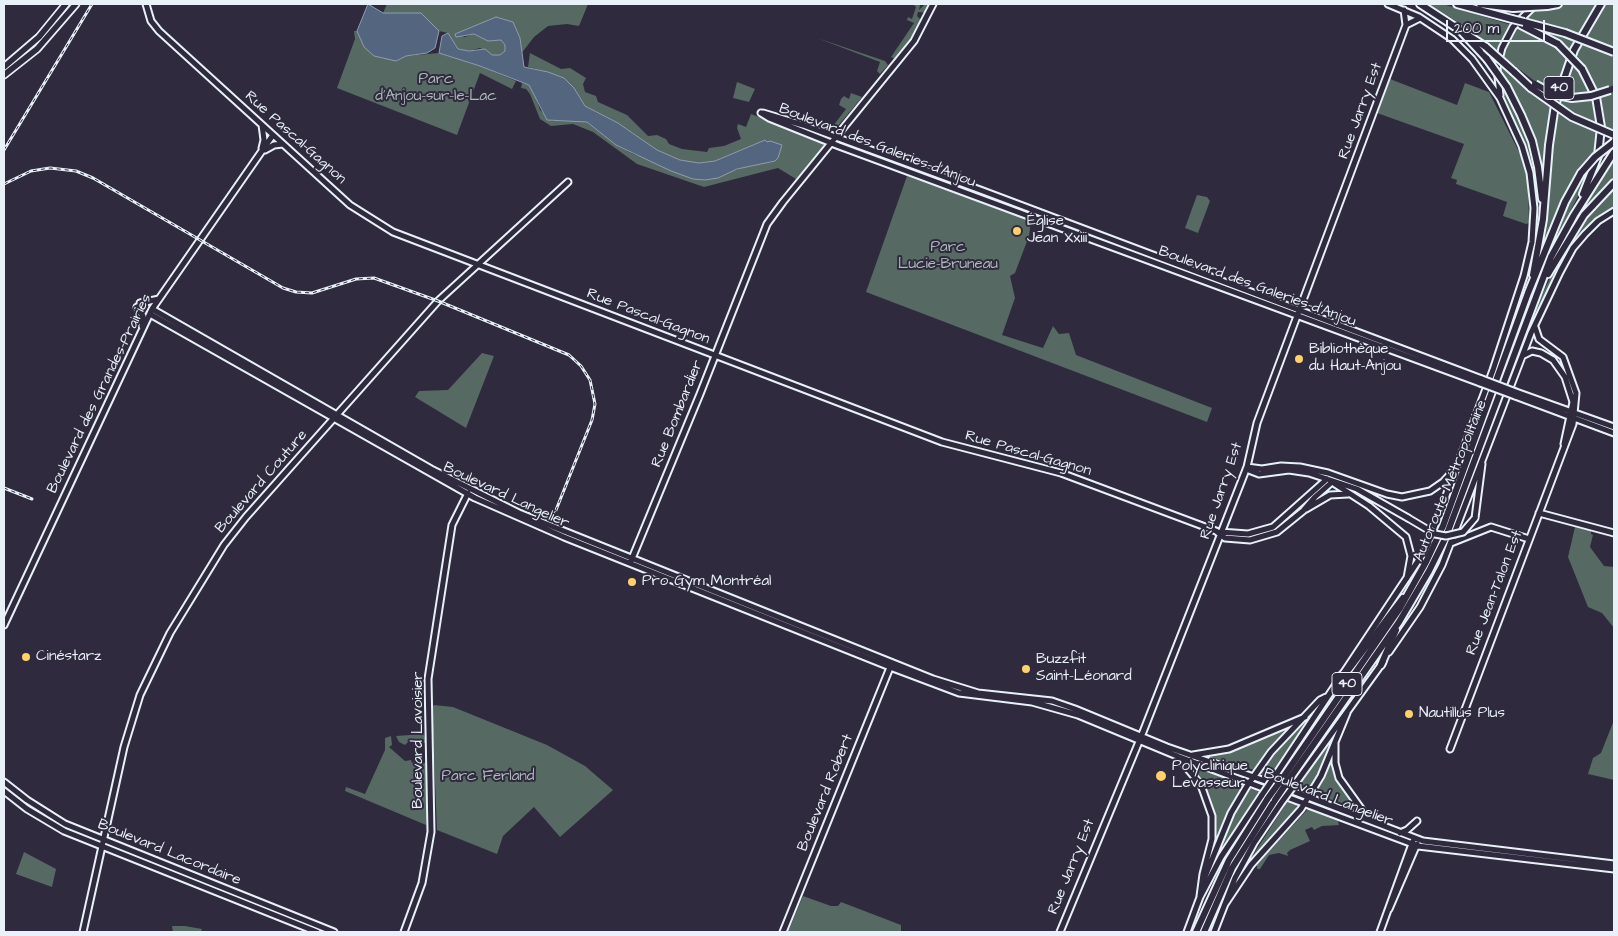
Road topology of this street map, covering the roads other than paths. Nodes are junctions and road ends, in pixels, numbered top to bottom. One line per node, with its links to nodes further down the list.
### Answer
1 (66, 4): 11 (main road); 18 (main road)
2 (146, 4): 23 (main road, Rue Pascal-Gagnon)
3 (933, 4): 26 (main road, Rue Bombardier)
4 (1388, 4): 12 (main road)
5 (1420, 4): 16 (highway)
6 (1457, 4): 14 (highway, bridge)
7 (1480, 4): 9 (highway, bridge)
8 (1537, 4): 22 (main road)
9 (1558, 4)
10 (1601, 4): 37 (highway, 40)
11 (74, 6): 20 (main road)
12 (1404, 10): 13 (main road); 15 (main road, Rue Jarry Est)
13 (1420, 18): 15 (main road); 22 (main road)
14 (1523, 24): 17 (highway, bridge); 36 (highway, bridge)
15 (1406, 25): 44 (main road, Rue Jarry Est)
16 (1458, 27): 19 (highway, bridge); 37 (highway, bridge)
17 (1614, 52)
18 (4, 67)
19 (1514, 72): 21 (highway, bridge); 25 (highway, bridge)
20 (4, 75)
21 (1612, 89)
22 (1500, 98): 61 (main road)
23 (262, 125): 24 (main road, Rue Pascal-Gagnon); 31 (main road)
24 (273, 135): 29 (main road, Rue Pascal-Gagnon); 31 (main road, Boulevard des Grandes-Prairies)
25 (1614, 136)
26 (836, 137): 27 (main road, Rue Bombardier); 27 (main road, Boulevard des Galeries-d'Anjou); 34 (main road, Boulevard des Galeries-d'Anjou)
27 (831, 142): 35 (main road, Boulevard des Galeries-d'Anjou); 50 (main road, Rue Bombardier)
28 (1614, 142): 40 (highway, bridge)
29 (283, 144): 31 (main road); 39 (main road, Rue Pascal-Gagnon)
30 (1614, 152): 36 (highway, Autoroute Métropolitaine / 40)
31 (260, 153): 42 (main road, Boulevard des Grandes-Prairies)
32 (568, 182): 39 (main road, Boulevard Couture)
33 (1614, 183): 41 (highway)
34 (983, 191): 35 (main road); 44 (main road, Boulevard des Galeries-d'Anjou)
35 (980, 198): 44 (main road, Boulevard des Galeries-d'Anjou)
36 (1578, 207): 41 (highway, Autoroute Métropolitaine / 40)
37 (1544, 212): 40 (highway, 40)
38 (1612, 213): 47 (main road)
39 (479, 266): 50 (main road, Rue Pascal-Gagnon); 57 (main road, Boulevard Couture)
40 (1528, 293): 77 (highway, Autoroute Métropolitaine / 40)
41 (1538, 293): 78 (highway, Autoroute Métropolitaine / 40)
42 (160, 298): 43 (main road, Boulevard des Grandes-Prairies); 45 (main road); 48 (main road)
43 (151, 312): 45 (main road, Boulevard Langelier); 46 (main road, Boulevard Langelier); 48 (main road, Boulevard des Grandes-Prairies)
44 (1299, 313): 53 (main road, Boulevard des Galeries-d'Anjou, bridge); 62 (main road, Rue Jarry Est)
45 (164, 316): 57 (main road, Boulevard Langelier)
46 (168, 324): 48 (main road); 57 (main road, Boulevard Langelier)
47 (1535, 326): 49 (main road, Rue Jean-Talon Est); 51 (main road)
48 (140, 334): 79 (main road, Boulevard des Grandes-Prairies)
49 (1555, 350): 52 (main road); 56 (main road, Rue Jean-Talon Est)
50 (715, 356): 71 (main road, Rue Pascal-Gagnon); 75 (main road, Rue Bombardier)
51 (1523, 356): 52 (main road); 60 (main road)
52 (1553, 360): 54 (main road, Rue Jean-Talon Est)
53 (1516, 394): 55 (main road, Boulevard des Galeries-d'Anjou); 56 (main road, Boulevard des Galeries-d'Anjou)
54 (1572, 396): 55 (main road); 56 (main road, Rue Jean-Talon Est)
55 (1561, 408): 56 (main road, Boulevard des Galeries-d'Anjou)
56 (1572, 415): 58 (main road, Boulevard des Galeries-d'Anjou); 59 (main road, Boulevard des Galeries-d'Anjou); 69 (main road, Rue Jean-Talon Est)
57 (335, 417): 66 (main road, Boulevard Langelier); 102 (main road, Boulevard Couture)
58 (1614, 427)
59 (1614, 433)
60 (1483, 459): 65 (main road, bridge); 70 (main road)
61 (1457, 466): 63 (main road); 76 (main road)
62 (1247, 468): 63 (main road); 64 (main road); 71 (main road, Rue Jarry Est)
63 (1335, 475): 64 (main road, Rue Pascal-Gagnon)
64 (1326, 480): 65 (main road); 71 (main road, Rue Pascal-Gagnon)
65 (1332, 482): 67 (main road); 68 (main road, Rue Pascal-Gagnon)
66 (469, 492): 75 (main road, Boulevard Langelier); 113 (main road, Boulevard Lavoisier)
67 (1349, 494): 68 (main road); 76 (main road)
68 (1303, 511): 71 (main road, Rue Pascal-Gagnon)
69 (1539, 512): 72 (main road); 73 (main road, Rue Jean-Talon Est)
70 (1459, 522): 73 (main road); 74 (main road)
71 (1220, 533): 86 (main road, Rue Jarry Est)
72 (1614, 533)
73 (1530, 537): 74 (main road); 88 (main road, Rue Jean-Talon Est)
74 (1451, 543): 81 (main road)
75 (631, 561): 80 (main road, Boulevard Langelier)
76 (1407, 578): 82 (main road)
77 (1412, 588): 82 (highway); 92 (highway, Autoroute Métropolitaine / 40)
78 (1403, 616): 81 (highway); 92 (highway, Autoroute Métropolitaine / 40)
79 (4, 625)
80 (891, 665): 86 (main road, Boulevard Langelier); 114 (main road, Boulevard Robert)
81 (1380, 665): 84 (main road)
82 (1342, 675): 83 (main road)
83 (1327, 697): 85 (main road); 92 (main road)
84 (1347, 710): 87 (main road); 92 (main road)
85 (1305, 717): 89 (main road); 91 (main road)
86 (1140, 738): 89 (main road, Boulevard Langelier); 90 (main road, Boulevard Langelier); 115 (main road, Rue Jarry Est)
87 (1335, 743): 96 (main road); 99 (main road)
88 (1450, 749)
89 (1192, 755): 91 (main road, Boulevard Langelier)
90 (1177, 756): 94 (main road, Boulevard Langelier); 107 (main road)
91 (1254, 776): 94 (main road); 96 (main road, Boulevard Langelier)
92 (1285, 780): 97 (highway, Autoroute Métropolitaine / 40, bridge); 97 (main road, bridge)
93 (4, 782): 102 (main road, Boulevard Lacordaire)
94 (1250, 782): 98 (main road, Boulevard Langelier); 107 (main road)
95 (4, 791): 104 (main road, Boulevard Lacordaire)
96 (1308, 797): 98 (main road); 99 (main road, Boulevard Langelier)
97 (1272, 799): 108 (main road); 109 (main road); 117 (highway, Autoroute Métropolitaine / 40); 118 (highway, Autoroute Métropolitaine / 40)
98 (1304, 804): 103 (main road, Boulevard Langelier); 109 (main road)
99 (1365, 819): 101 (main road, Boulevard Langelier)
100 (1417, 821): 101 (main road)
101 (1399, 833): 103 (main road, Boulevard Langelier)
102 (103, 840): 104 (main road, Boulevard Couture); 112 (main road, Boulevard Lacordaire)
103 (1416, 842): 105 (main road, Boulevard Langelier); 106 (main road, Boulevard Langelier); 120 (main road)
104 (102, 847): 110 (main road, Boulevard Couture); 111 (main road, Boulevard Lacordaire)
105 (1614, 864)
106 (1614, 869)
107 (1202, 884): 108 (main road)
108 (1200, 897): 116 (main road)
109 (1225, 904): 119 (main road)
110 (83, 932)
111 (317, 932)
112 (334, 932)
113 (404, 932)
114 (783, 932)
115 (1060, 932)
116 (1187, 932)
117 (1196, 932)
118 (1204, 932)
119 (1214, 932)
120 (1380, 932)

